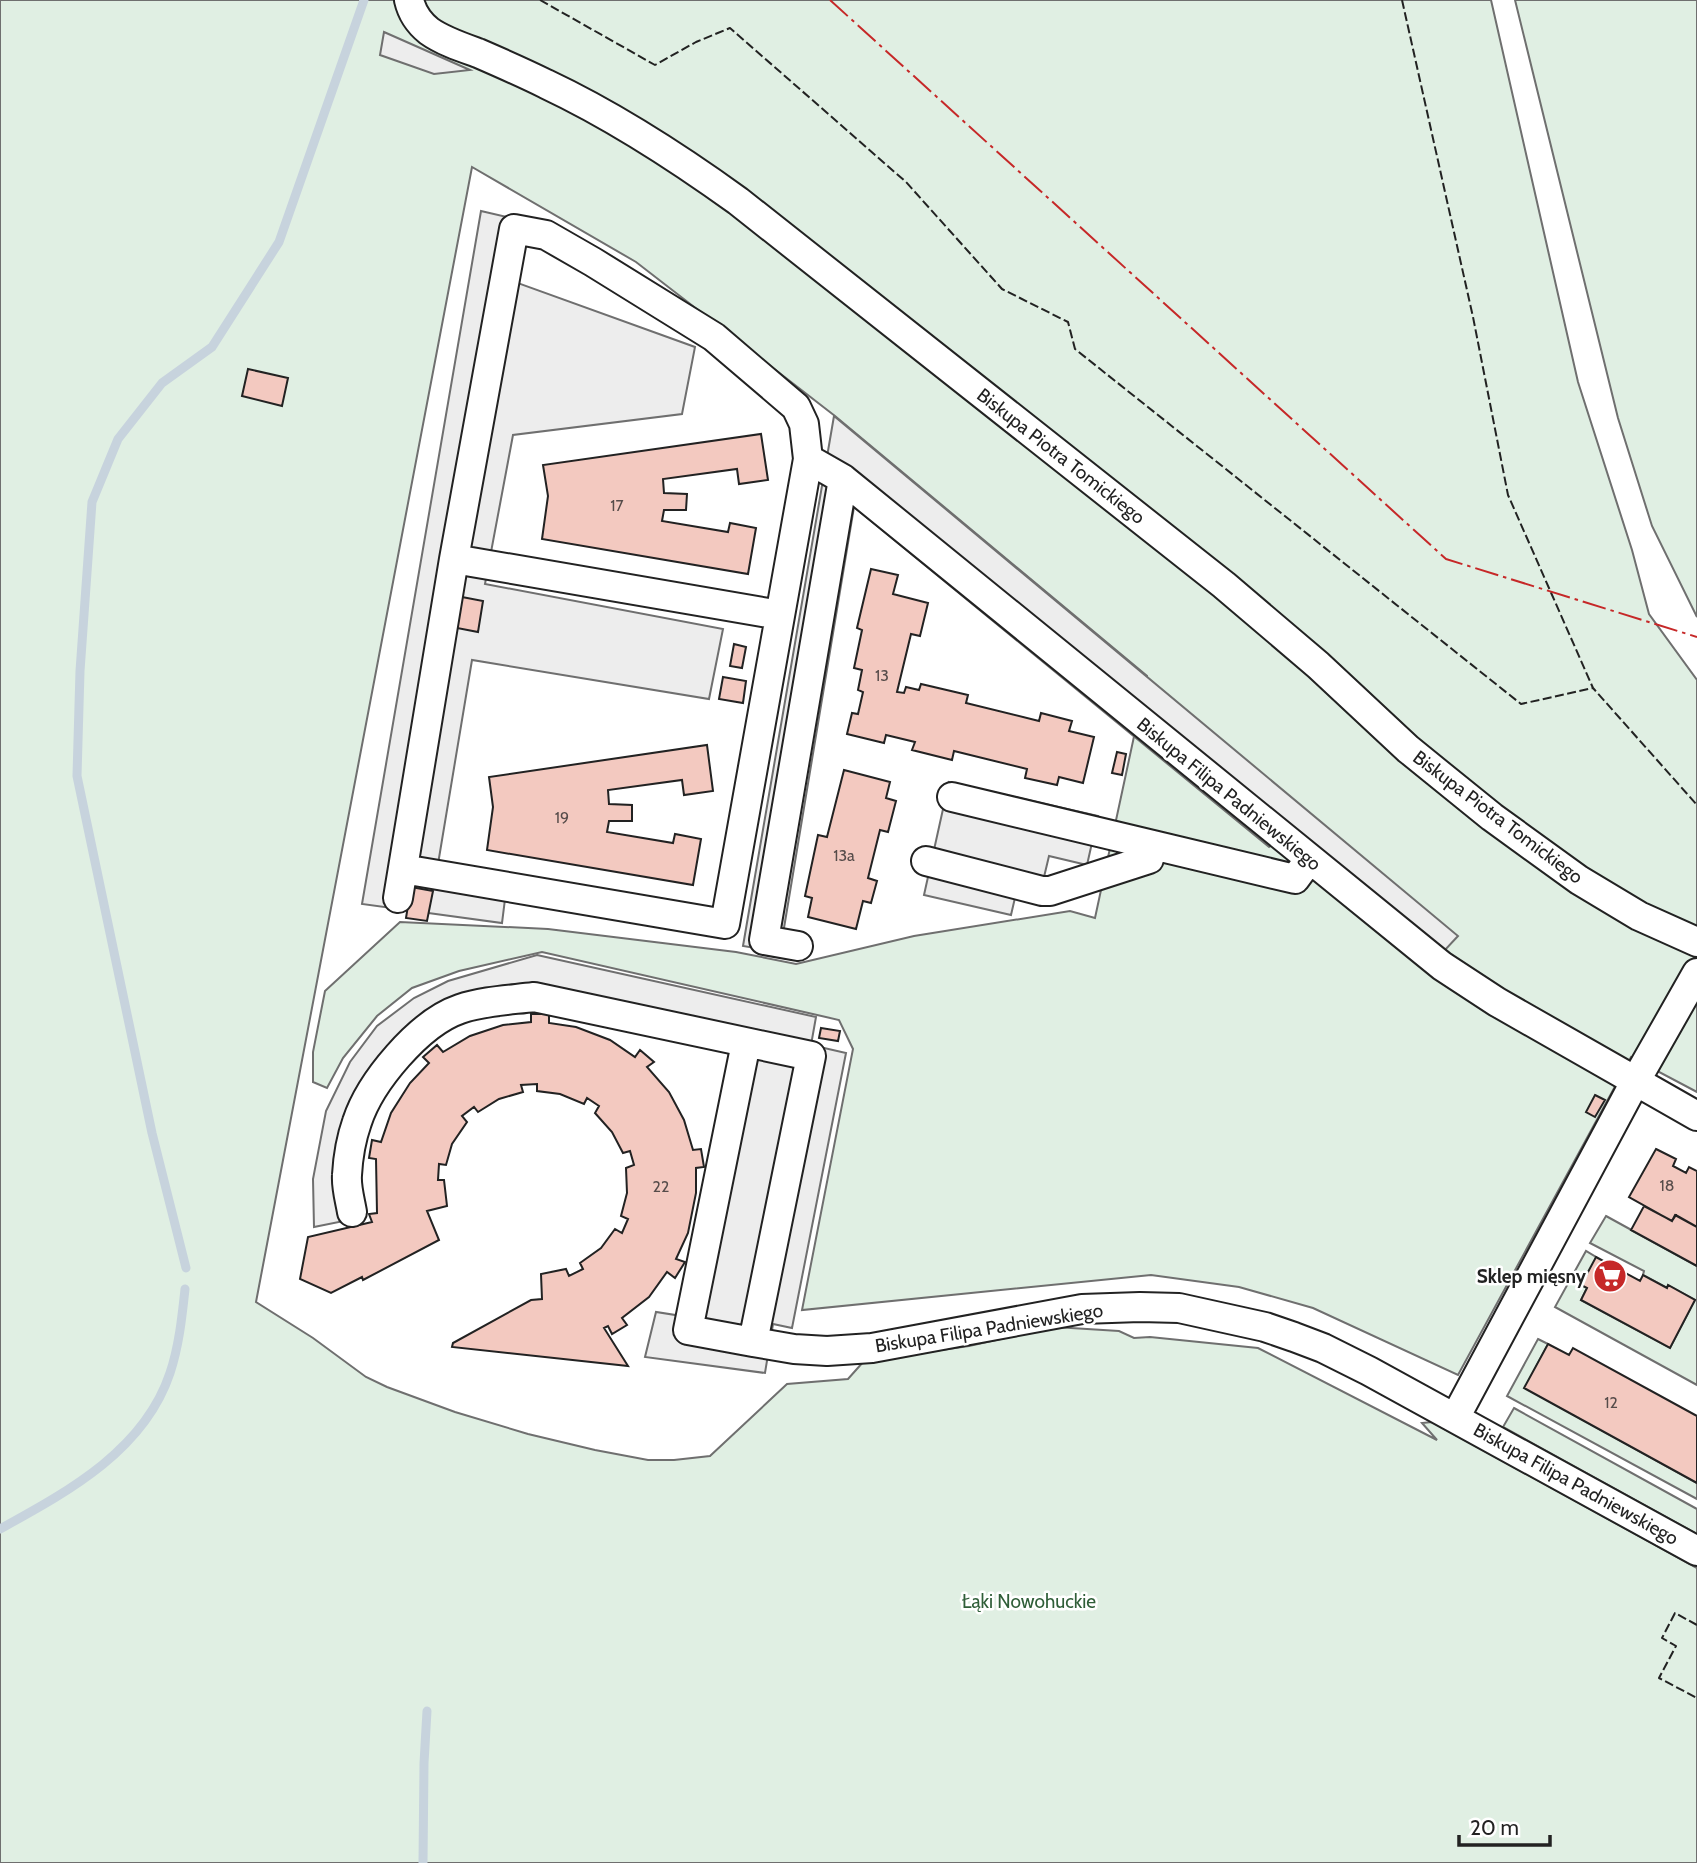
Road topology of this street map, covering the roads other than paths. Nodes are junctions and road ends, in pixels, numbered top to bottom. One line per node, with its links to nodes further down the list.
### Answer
1 (409, 0): 12 (street, Biskupa Piotra Tomickiego)
2 (807, 459): 3 (street, Biskupa Filipa Padniewskiego); 4 (street); 5 (street)
3 (843, 479): 8 (street, Biskupa Filipa Padniewskiego); 13 (street)
4 (454, 559): 5 (street); 10 (street)
5 (780, 615): 10 (street)
6 (952, 797): 7 (street)
7 (1152, 845): 8 (street); 9 (street)
8 (1309, 860): 16 (street, Biskupa Filipa Padniewskiego)
9 (926, 861)
10 (403, 869): 11 (street)
11 (398, 898)
12 (1697, 942)
13 (798, 946)
14 (1697, 973): 16 (street, Biskupa Filipa Padniewskiego)
15 (746, 1043): 18 (street); 19 (street); 19 (street, Biskupa Filipa Padniewskiego)
16 (1635, 1082): 17 (street, Biskupa Filipa Padniewskiego); 20 (street, Biskupa Filipa Padniewskiego)
17 (1697, 1116)
18 (352, 1212)
19 (753, 1342): 20 (street, Biskupa Filipa Padniewskiego)
20 (1455, 1418): 21 (street, Biskupa Filipa Padniewskiego)
21 (1697, 1551)

